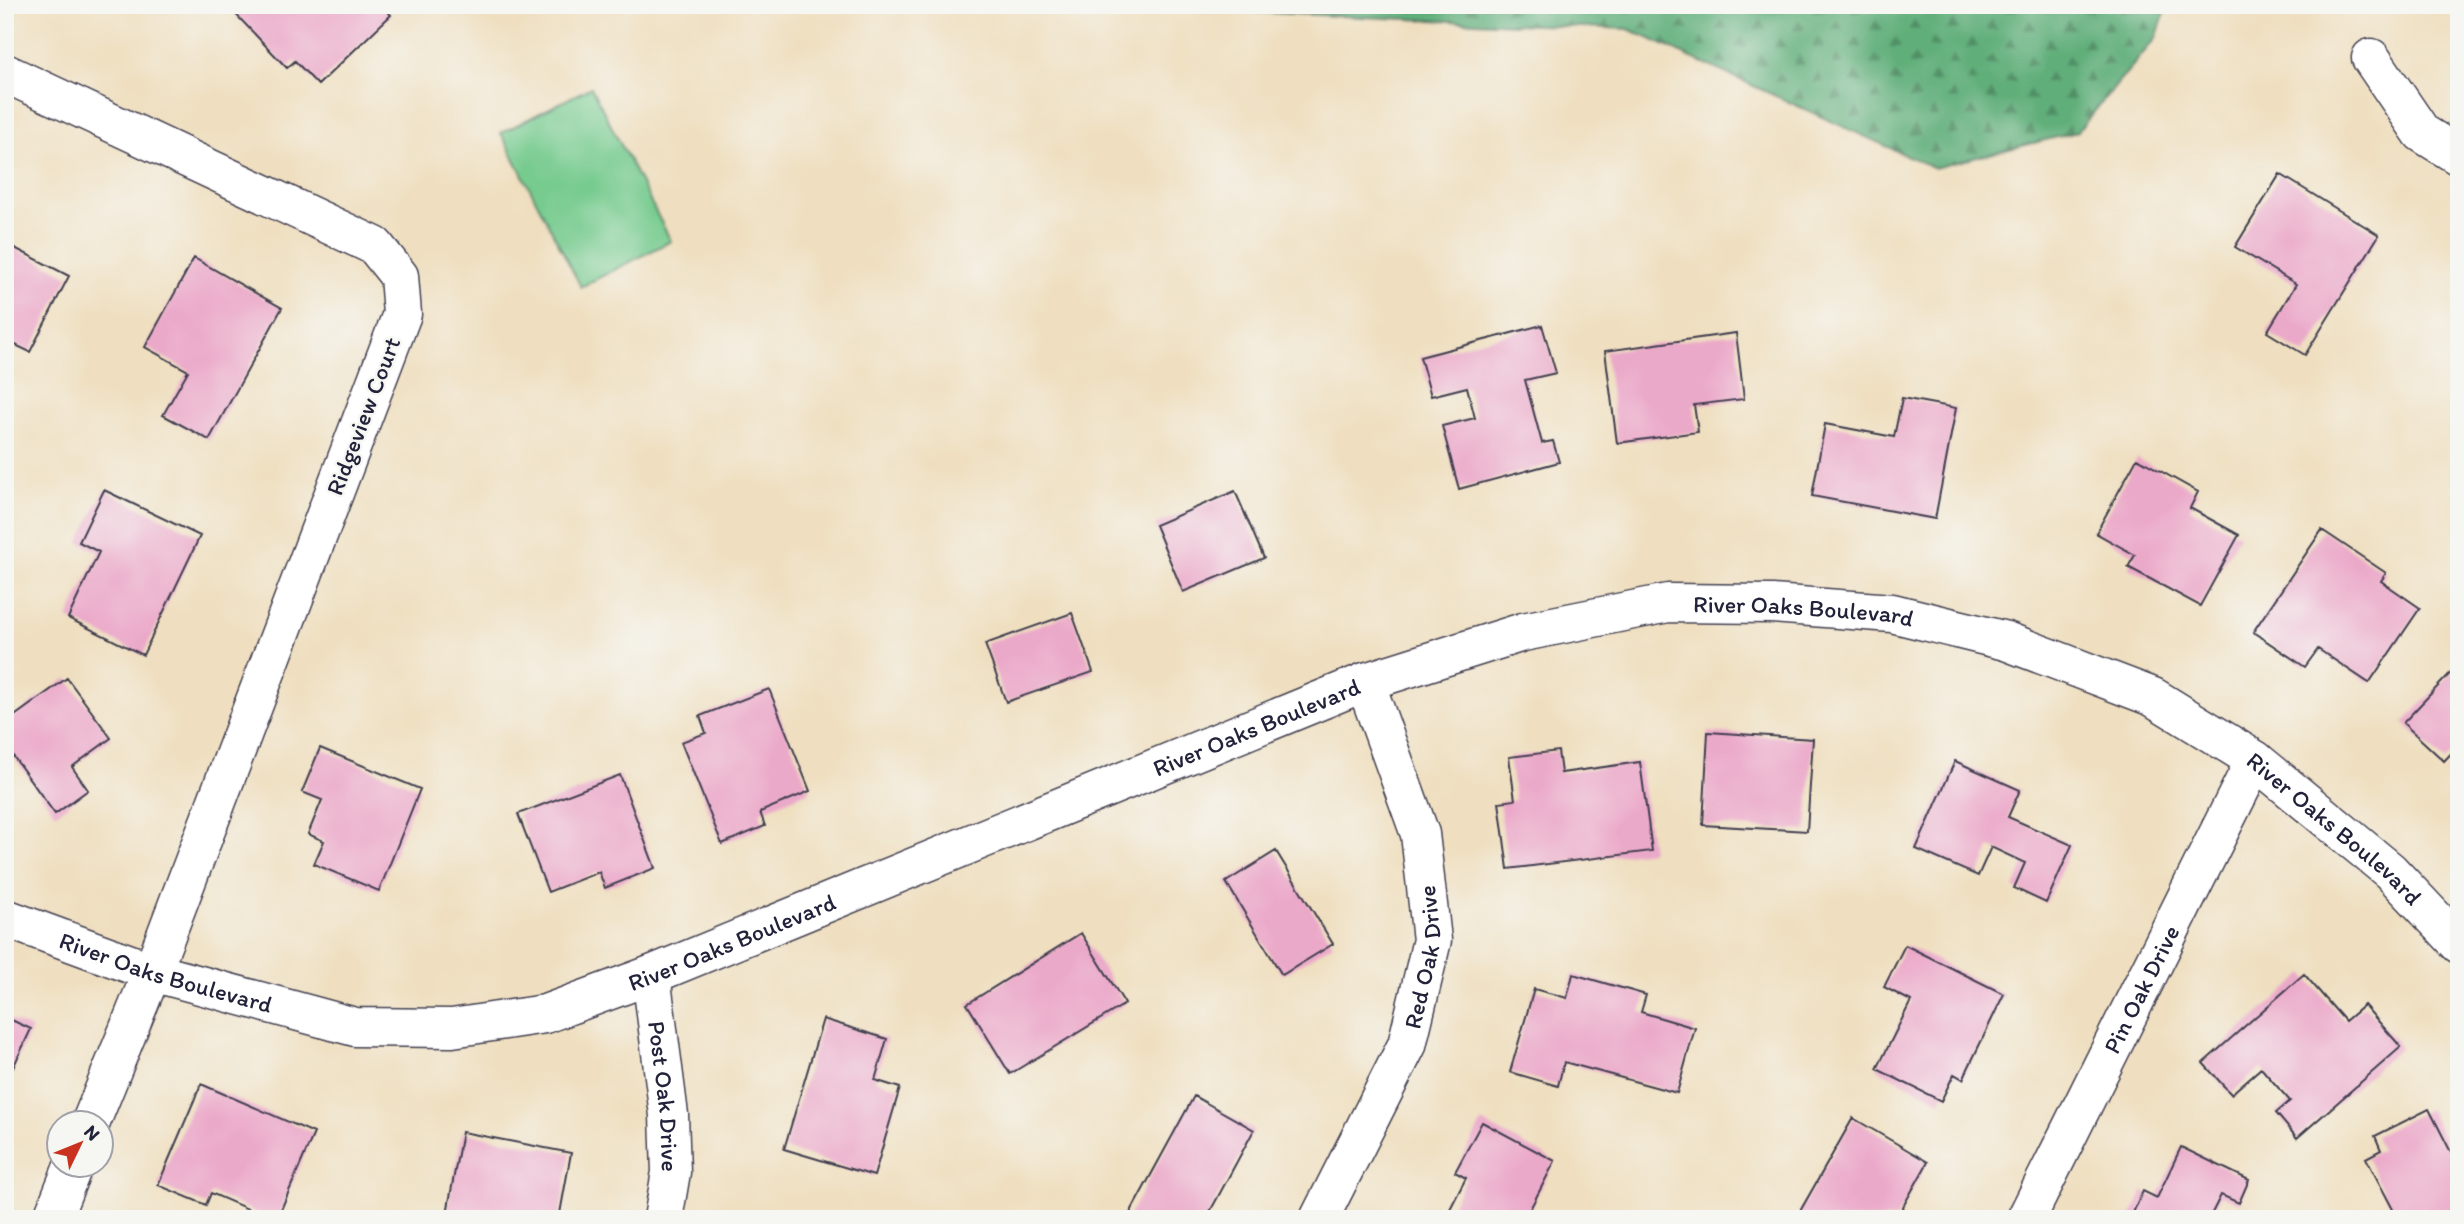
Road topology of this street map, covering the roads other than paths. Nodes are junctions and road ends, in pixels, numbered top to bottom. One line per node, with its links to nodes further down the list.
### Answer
1 (2371, 58): 3 (street)
2 (5, 73): 8 (street, Ridgeview Court)
3 (2459, 156)
4 (1365, 682): 5 (street, River Oaks Boulevard); 9 (street, River Oaks Boulevard); 14 (street, Red Oak Drive)
5 (2255, 760): 7 (street, River Oaks Boulevard); 15 (street, Pin Oak Drive)
6 (5, 918): 8 (street, River Oaks Boulevard)
7 (2459, 944)
8 (152, 972): 9 (street, River Oaks Boulevard); 10 (street, Ridgeview Court)
9 (651, 975): 13 (street, Post Oak Drive)
10 (97, 1108)
11 (68, 1178): 12 (street)
12 (52, 1219)
13 (663, 1219)
14 (1319, 1219)
15 (2026, 1219)

